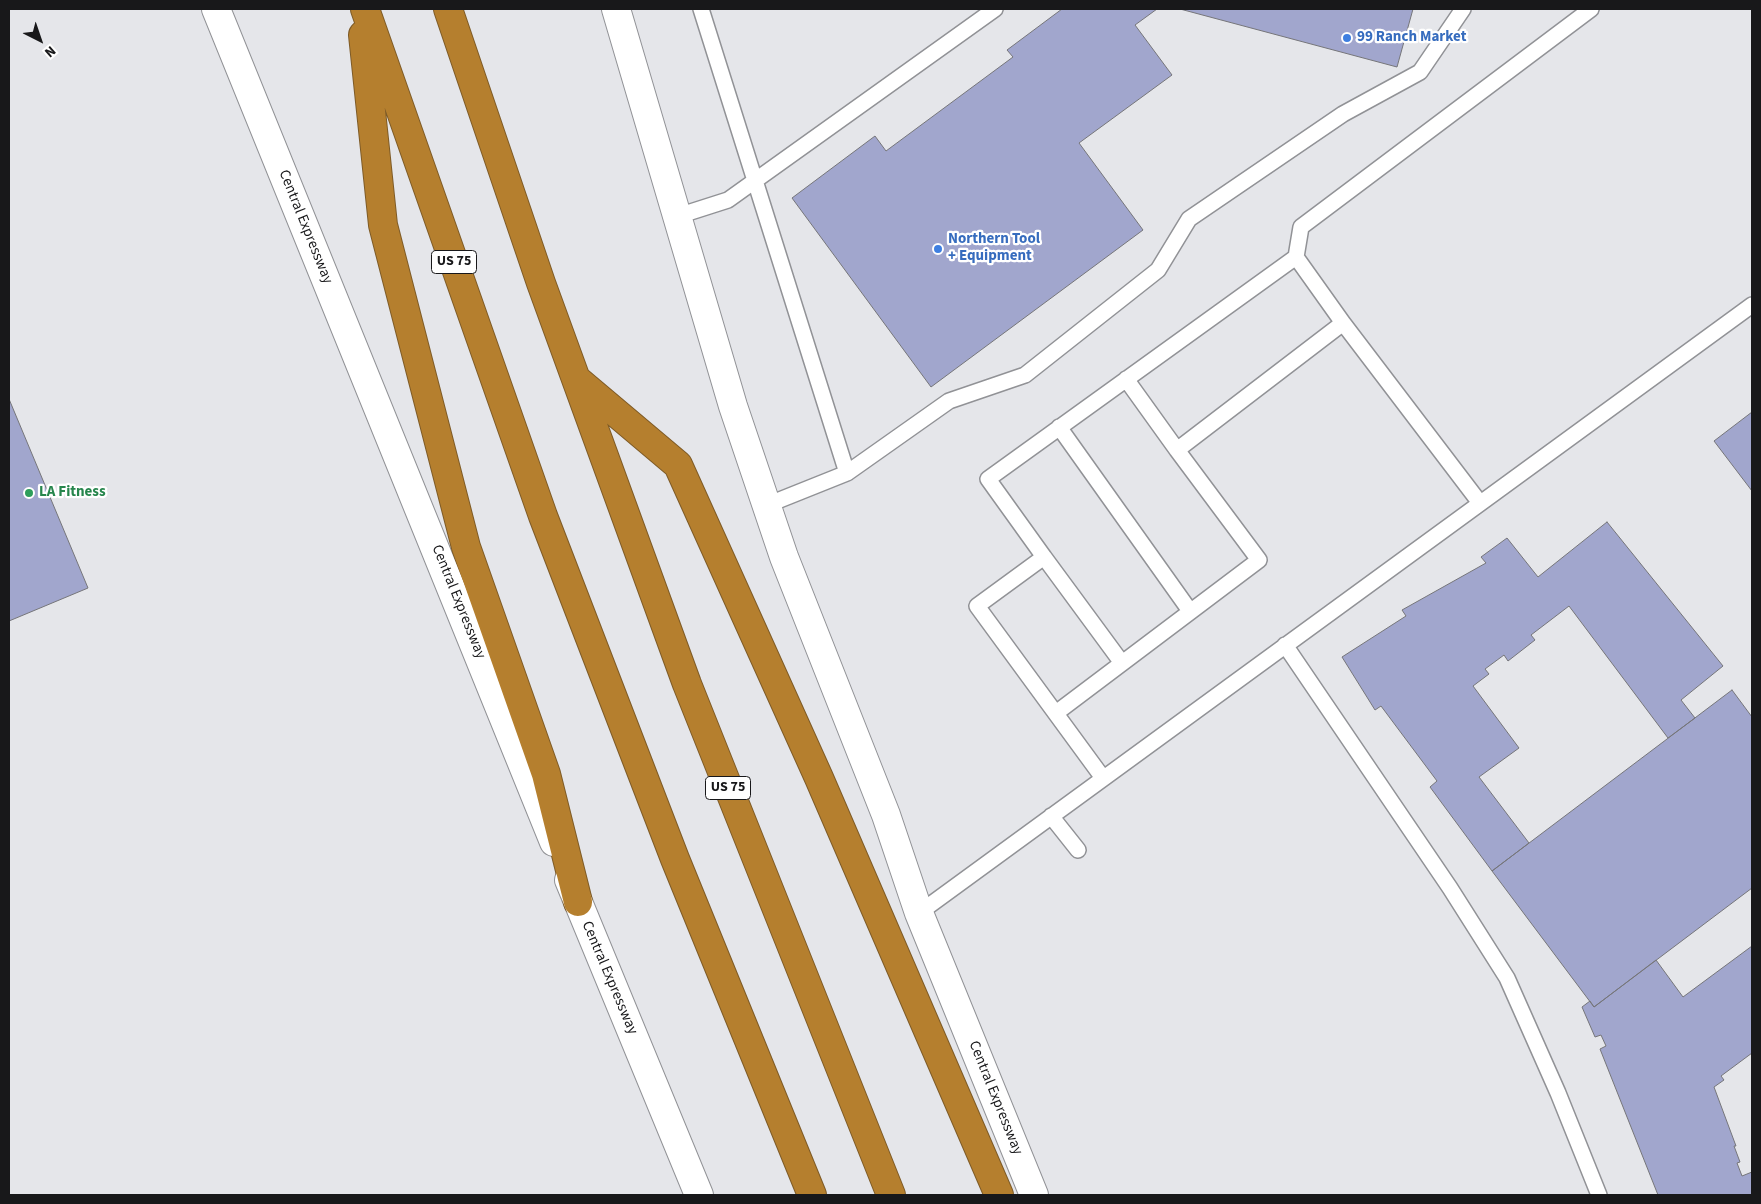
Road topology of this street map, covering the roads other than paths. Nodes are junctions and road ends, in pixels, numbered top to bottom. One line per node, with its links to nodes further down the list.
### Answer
1 (216, 9): 30 (main road, Central Expressway)
2 (360, 9): 30 (highway)
3 (365, 9): 33 (highway, US 75)
4 (448, 9): 15 (highway, US 75)
5 (616, 9): 11 (main road, Central Expressway)
6 (701, 9): 10 (lane)
7 (995, 9): 10 (lane)
8 (1463, 9): 19 (lane)
9 (1591, 9): 12 (lane)
10 (755, 181): 11 (lane); 19 (lane)
11 (678, 216): 21 (main road, Central Expressway)
12 (1296, 257): 14 (lane); 16 (lane)
13 (1752, 304): 20 (lane)
14 (1343, 323): 18 (lane); 20 (lane)
15 (575, 378): 34 (highway, US 75); 35 (highway)
16 (1126, 379): 17 (lane); 18 (lane)
17 (1059, 427): 22 (lane); 23 (lane)
18 (1177, 450): 23 (lane)
19 (848, 473): 21 (lane)
20 (1480, 503): 24 (lane)
21 (767, 506): 31 (main road, Central Expressway)
22 (1044, 557): 25 (lane); 26 (lane)
23 (1190, 611): 25 (lane)
24 (1285, 645): 27 (lane); 37 (lane)
25 (1122, 663): 26 (lane)
26 (1056, 713): 27 (lane)
27 (1103, 778): 28 (lane)
28 (1051, 816): 29 (lane); 31 (lane)
29 (1078, 850)
30 (578, 902): 32 (main road, Central Expressway)
31 (919, 913): 36 (main road, Central Expressway)
32 (699, 1195)
33 (812, 1195)
34 (891, 1195)
35 (998, 1195)
36 (1034, 1195)
37 (1599, 1195)

